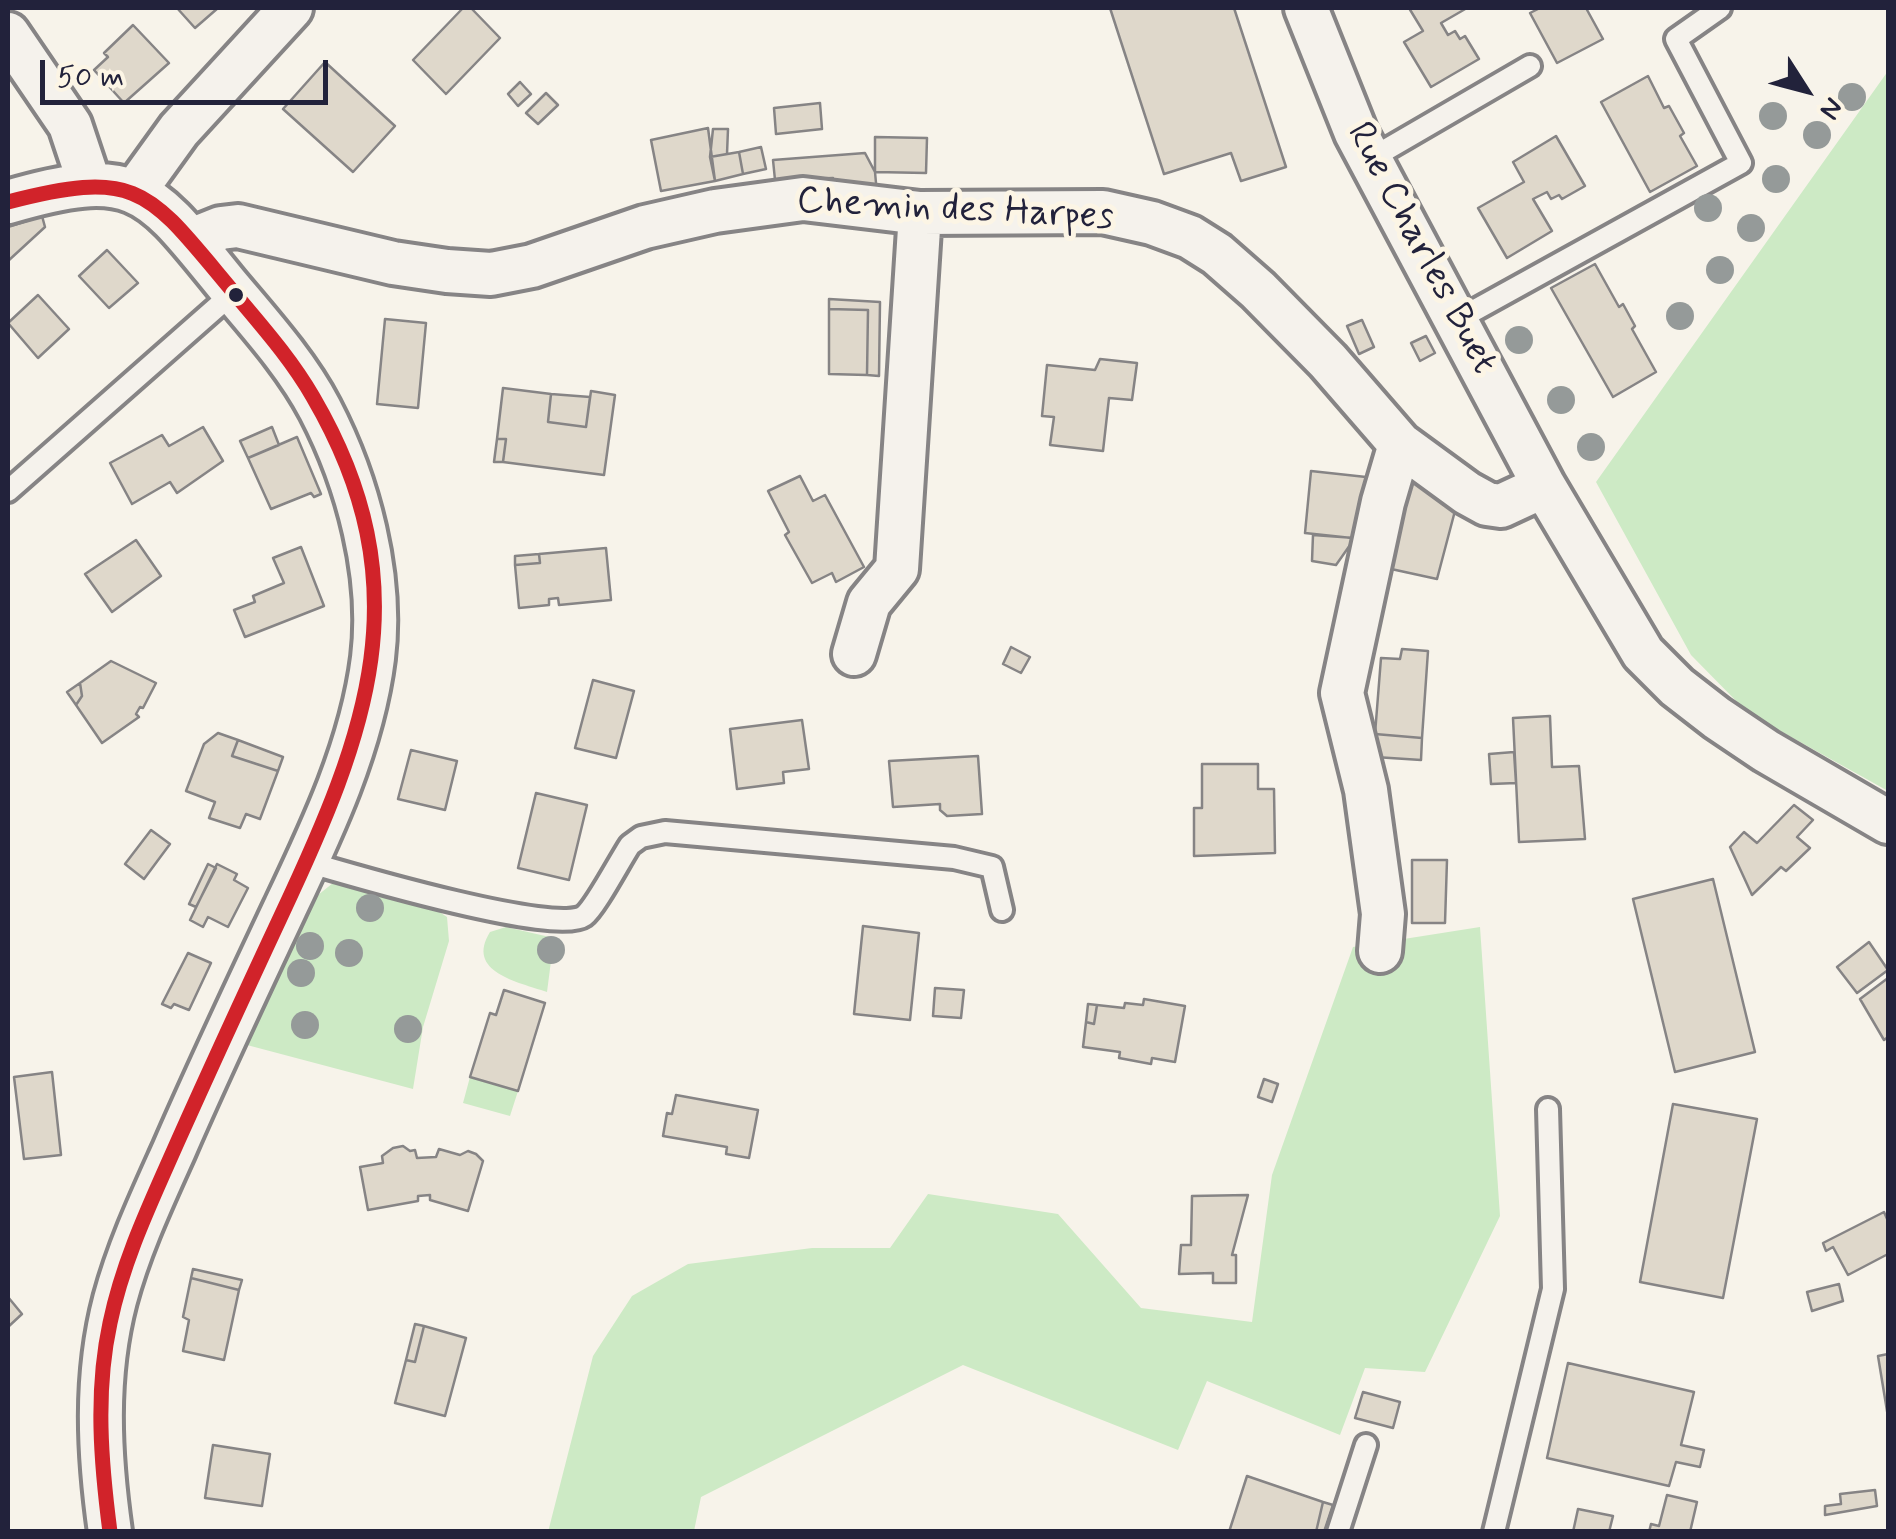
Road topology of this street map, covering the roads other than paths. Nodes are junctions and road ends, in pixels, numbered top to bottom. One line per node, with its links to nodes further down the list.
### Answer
1 (290, 8): 8 (street)
2 (1306, 8): 6 (street, Rue Charles Buet)
3 (1720, 8): 13 (lane)
4 (8, 34): 7 (street)
5 (1530, 66): 6 (lane)
6 (1370, 159): 13 (street, Rue Charles Buet)
7 (89, 182): 8 (street); 9 (street)
8 (135, 191): 11 (street)
9 (8, 202)
10 (920, 213): 11 (street, Chemin des Harpes); 14 (street, Chemin des Harpes); 17 (street)
11 (190, 240): 12 (street)
12 (234, 292): 16 (lane); 19 (street)
13 (1457, 320): 15 (street, Rue Charles Buet)
14 (1400, 444): 15 (street, Chemin des Harpes); 21 (street)
15 (1544, 486): 18 (street)
16 (8, 491)
17 (854, 654)
18 (1888, 822)
19 (307, 862): 20 (lane); 24 (street)
20 (1002, 910)
21 (1380, 951)
22 (1548, 1110): 26 (lane)
23 (1366, 1445): 25 (lane)
24 (110, 1532)
25 (1338, 1532)
26 (1494, 1532)

